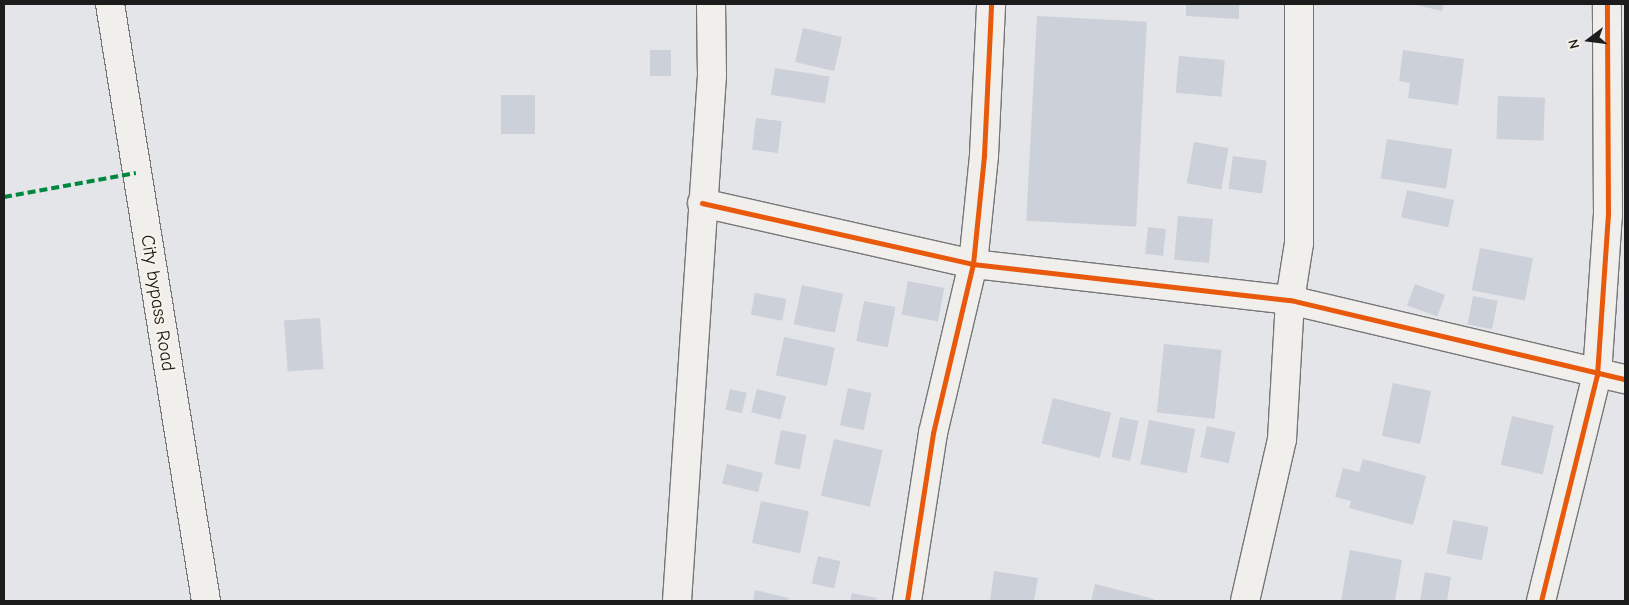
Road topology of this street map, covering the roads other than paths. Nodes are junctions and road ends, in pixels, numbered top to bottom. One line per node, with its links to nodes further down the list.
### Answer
1 (110, 4): 11 (street, City bypass Road)
2 (711, 4): 6 (street)
3 (991, 4): 7 (street)
4 (1299, 4): 8 (street)
5 (1607, 4): 9 (street)
6 (702, 203): 7 (street); 12 (street)
7 (974, 264): 8 (street); 13 (street)
8 (1290, 300): 9 (street); 14 (street)
9 (1597, 375): 10 (street); 15 (street)
10 (1625, 379)
11 (206, 601)
12 (677, 601)
13 (907, 601)
14 (1245, 601)
15 (1542, 601)

